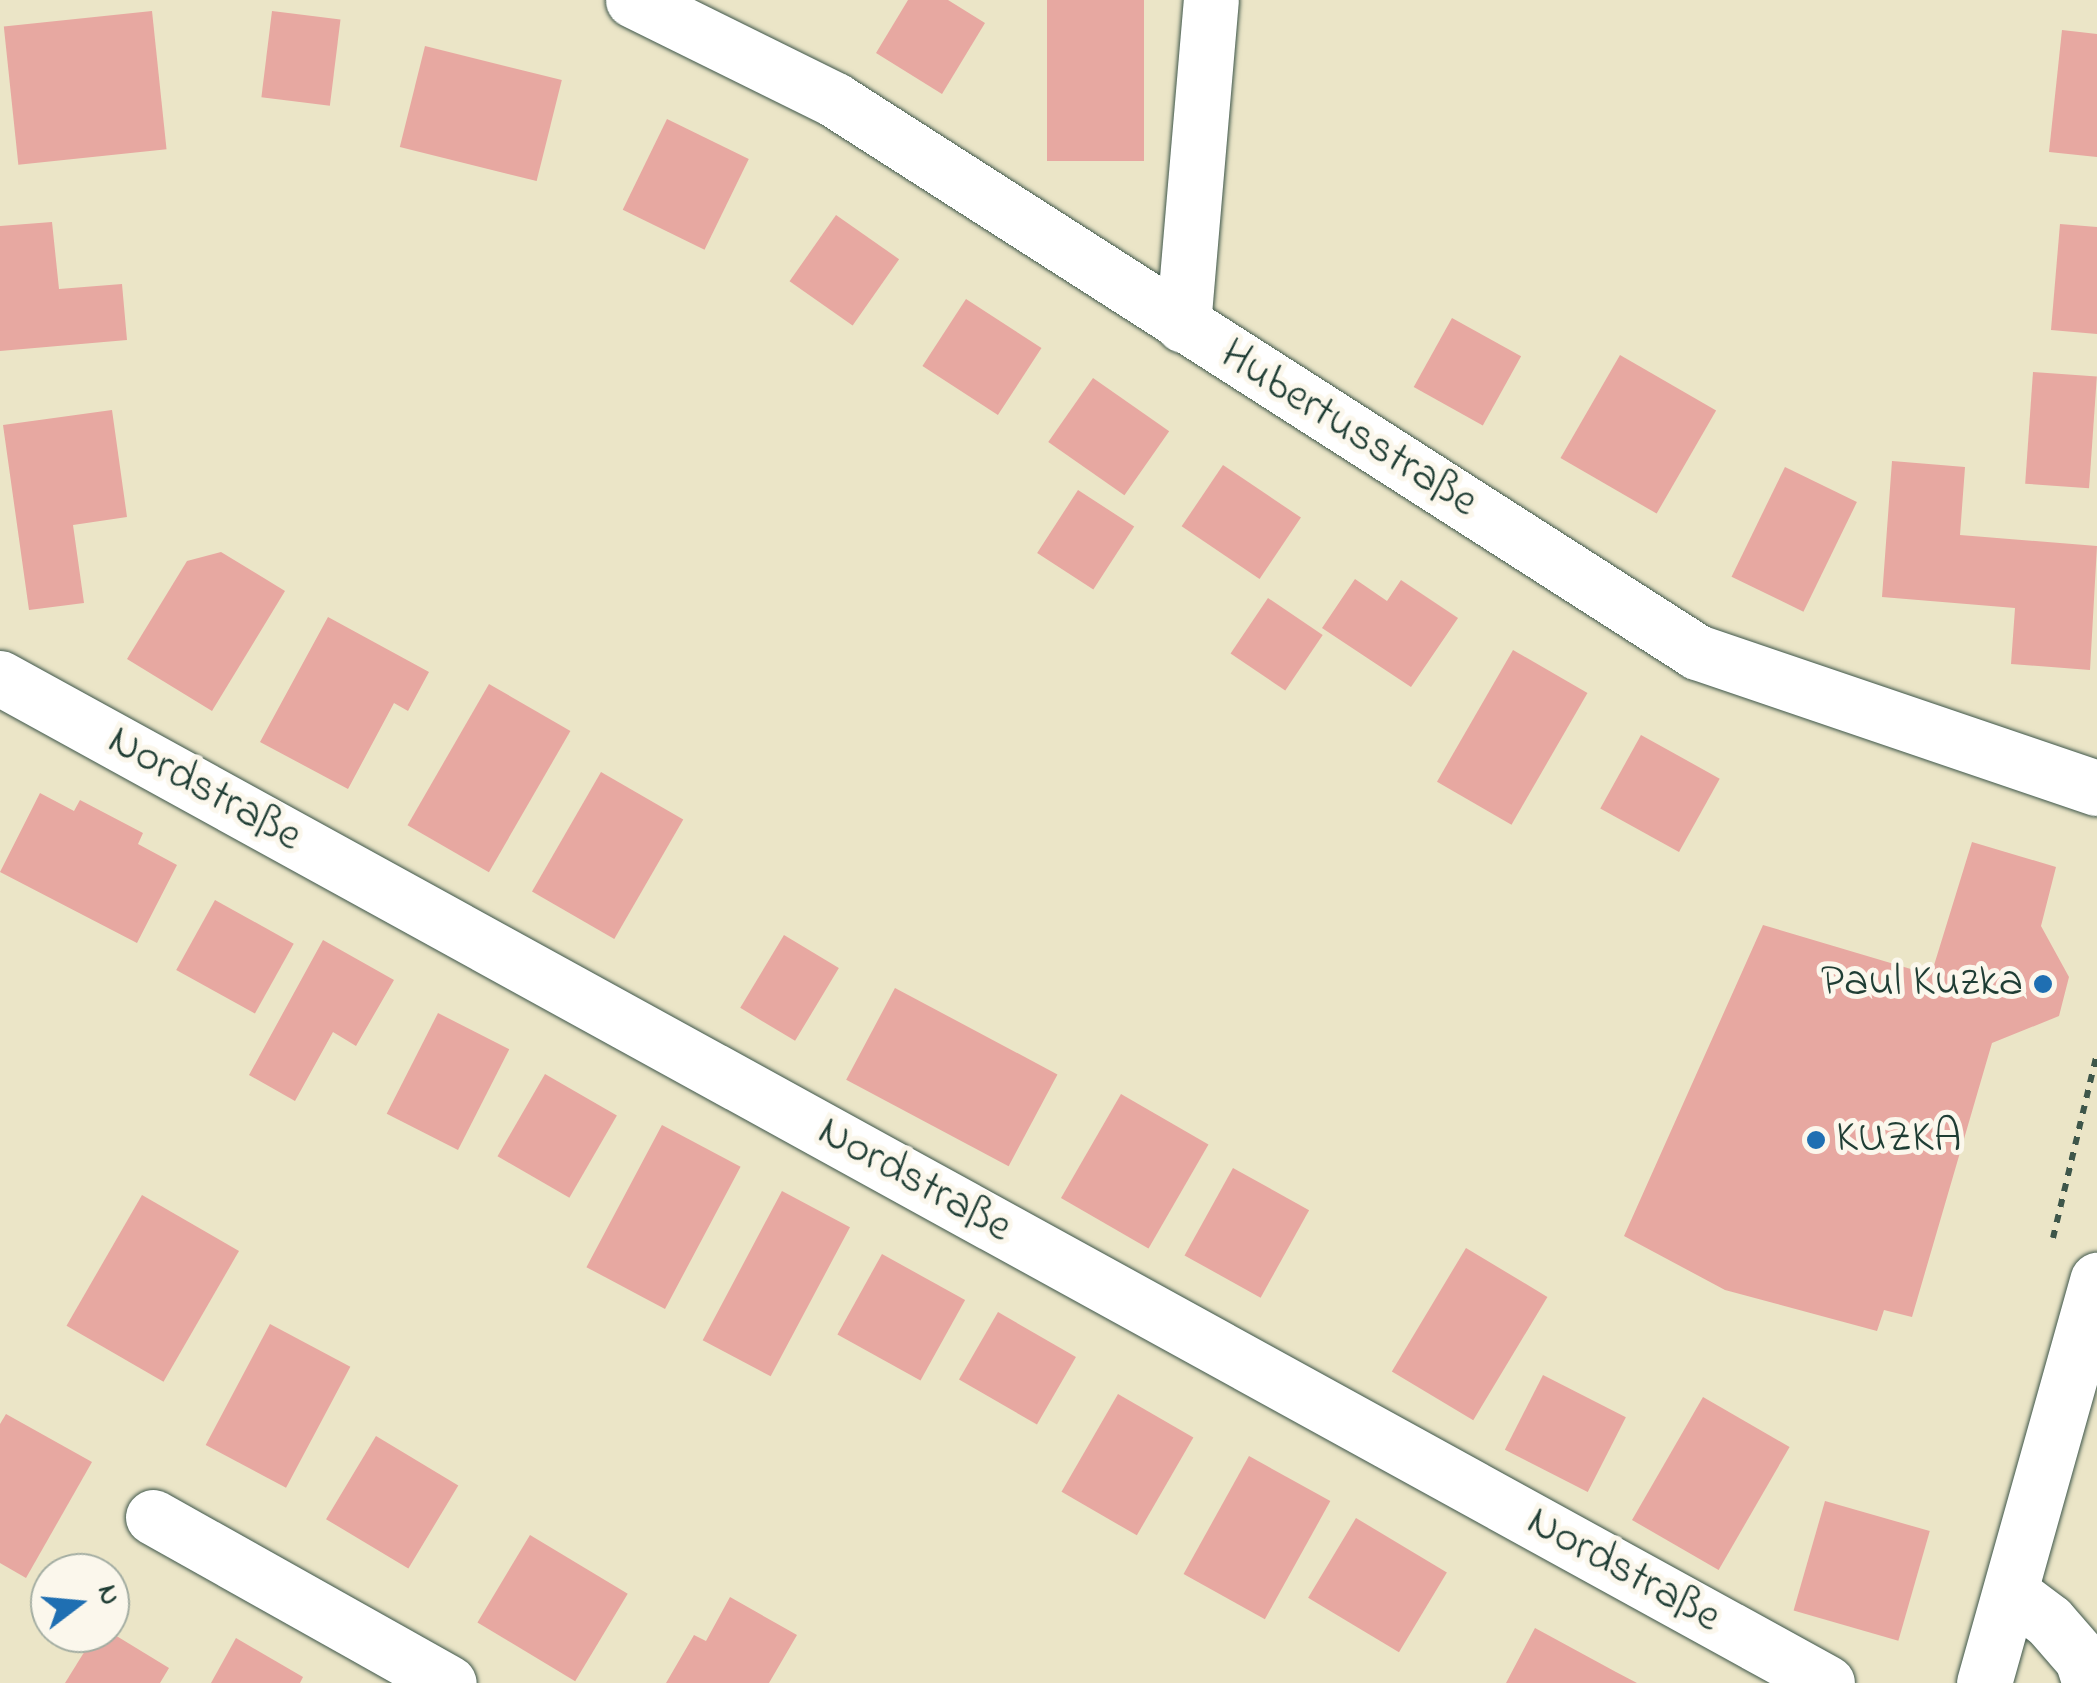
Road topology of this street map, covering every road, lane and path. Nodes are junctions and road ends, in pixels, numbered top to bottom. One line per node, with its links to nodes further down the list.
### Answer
1 (632, 0): 3 (street, Hubertusstraße)
2 (1211, 0): 3 (street)
3 (1184, 326): 5 (street, Hubertusstraße)
4 (0, 678): 10 (street, Nordstraße)
5 (2097, 788)
6 (2097, 1280): 8 (street)
7 (154, 1518): 9 (street)
8 (2013, 1594): 11 (street); 12 (street)
9 (449, 1683)
10 (1827, 1683)
11 (1984, 1683)
12 (2090, 1683)

